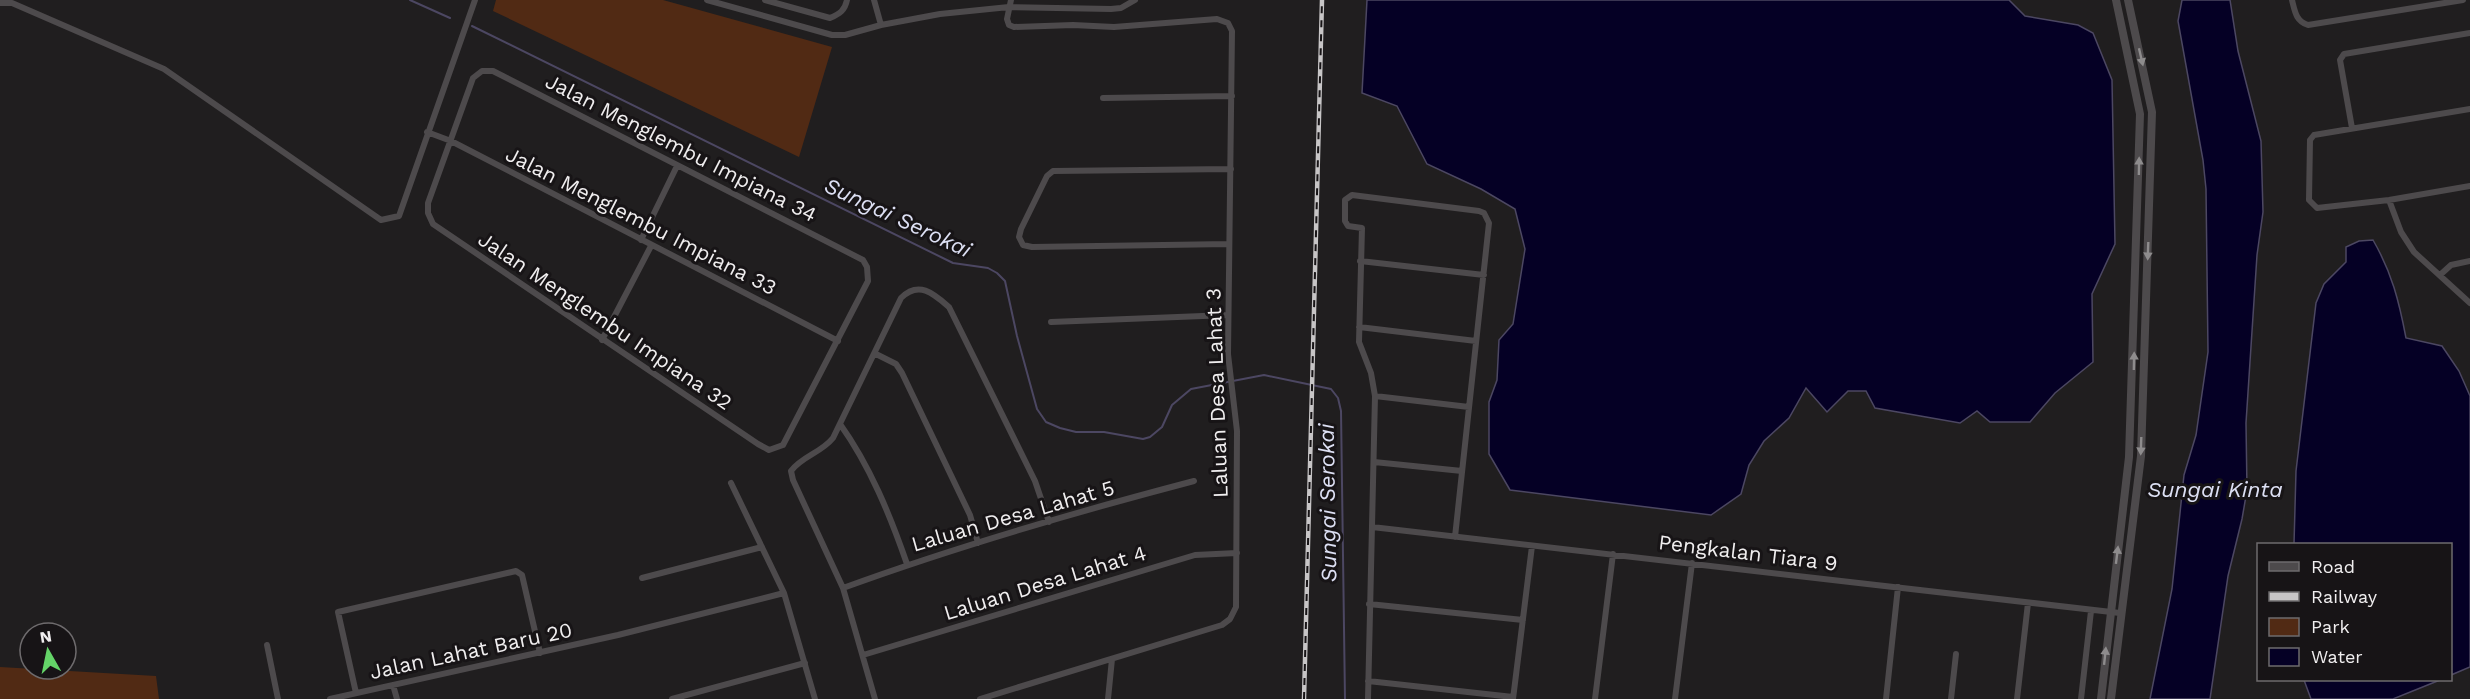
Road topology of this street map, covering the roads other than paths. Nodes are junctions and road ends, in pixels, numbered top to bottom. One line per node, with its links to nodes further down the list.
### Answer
1 (475, 0): 20 (street)
2 (707, 0): 14 (street)
3 (765, 0): 4 (street)
4 (847, 0)
5 (874, 0): 14 (street)
6 (1135, 0): 13 (street)
7 (2116, 0): 65 (street, one-way to 7)
8 (2128, 0): 66 (street, one-way to 66)
9 (2292, 0): 11 (street)
10 (2463, 0): 11 (street)
11 (2446, 1)
12 (0, 3): 20 (street)
13 (1010, 4): 14 (street); 16 (street, Laluan Desa Lahat 3)
14 (881, 25)
15 (2470, 33): 19 (street)
16 (1232, 96): 17 (street); 23 (street, Laluan Desa Lahat 3)
17 (1103, 98)
18 (2470, 109): 19 (street)
19 (2352, 128): 25 (street)
20 (427, 132): 21 (street, Jalan Menglembu Impiana 33)
21 (451, 141): 22 (street, Jalan Menglembu Impiana 34); 26 (street, Jalan Menglembu Impiana 33); 37 (street, Jalan Menglembu Impiana 32)
22 (677, 166): 26 (street); 39 (street, Jalan Menglembu Impiana 34)
23 (1231, 169): 27 (street, Laluan Desa Lahat 3); 27 (street)
24 (2470, 186): 25 (street)
25 (2389, 200): 32 (street)
26 (641, 240): 28 (street, Jalan Menglembu Impiana 33)
27 (1229, 244): 34 (street, Laluan Desa Lahat 3)
28 (651, 246): 37 (street); 39 (street, Jalan Menglembu Impiana 33)
29 (1360, 261): 31 (street); 31 (street); 36 (street)
30 (2470, 261): 32 (street)
31 (1484, 275): 38 (street)
32 (2440, 275): 33 (street)
33 (2470, 303)
34 (1228, 315): 35 (street); 54 (street, Laluan Desa Lahat 3)
35 (1051, 322)
36 (1359, 327): 38 (street); 41 (street)
37 (602, 340): 39 (street, Jalan Menglembu Impiana 32)
38 (1476, 340): 42 (street)
39 (838, 341)
40 (876, 354): 43 (street); 48 (street); 51 (street)
41 (1375, 396): 42 (street); 44 (street)
42 (1469, 407): 45 (street)
43 (840, 424): 57 (street); 60 (street)
44 (1374, 462): 45 (street); 49 (street)
45 (1462, 471): 50 (street)
46 (1194, 481): 48 (street, Laluan Desa Lahat 5)
47 (731, 483): 53 (street)
48 (1049, 522): 51 (street, Laluan Desa Lahat 5)
49 (1372, 527): 50 (street, Pengkalan Tiara 9); 63 (street)
50 (1455, 537): 52 (street, Pengkalan Tiara 9)
51 (978, 543): 57 (street, Laluan Desa Lahat 5)
52 (1532, 546): 55 (street, Pengkalan Tiara 9); 67 (street)
53 (762, 547): 58 (street); 61 (street)
54 (1238, 553): 71 (street, Laluan Desa Lahat 4); 72 (street, Laluan Desa Lahat 3)
55 (1613, 554): 56 (street, Pengkalan Tiara 9); 87 (street)
56 (1692, 563): 59 (street, Pengkalan Tiara 9); 88 (street)
57 (907, 564): 60 (street, Laluan Desa Lahat 5)
58 (642, 578)
59 (1898, 587): 62 (street, Pengkalan Tiara 9); 89 (street)
60 (843, 588): 71 (street)
61 (784, 593): 69 (street, Jalan Lahat Baru 20); 73 (street)
62 (2028, 603): 64 (street, Pengkalan Tiara 9); 91 (street)
63 (1370, 604): 67 (street); 74 (street)
64 (2091, 611): 65 (street, Pengkalan Tiara 9); 92 (street)
65 (2110, 613): 66 (street, Pengkalan Tiara 9); 93 (street, one-way to 65)
66 (2120, 613): 94 (street)
67 (1523, 620): 77 (street)
68 (267, 645): 78 (street)
69 (540, 653): 75 (street, Jalan Lahat Baru 20); 76 (street)
70 (1956, 654): 90 (street)
71 (863, 655): 83 (street)
72 (1112, 659): 84 (street, Laluan Desa Lahat 3); 85 (street)
73 (805, 663): 81 (street); 82 (street)
74 (1368, 681): 77 (street); 86 (street)
75 (393, 685): 76 (street, Jalan Lahat Baru 20); 80 (street)
76 (356, 693): 79 (street, Jalan Lahat Baru 20)
77 (1513, 698)
78 (278, 699)
79 (330, 699)
80 (397, 699)
81 (672, 699)
82 (815, 699)
83 (875, 699)
84 (980, 699)
85 (1108, 699)
86 (1368, 699)
87 (1595, 699)
88 (1675, 699)
89 (1886, 699)
90 (1951, 699)
91 (2017, 699)
92 (2081, 699)
93 (2101, 699)
94 (2110, 699)

